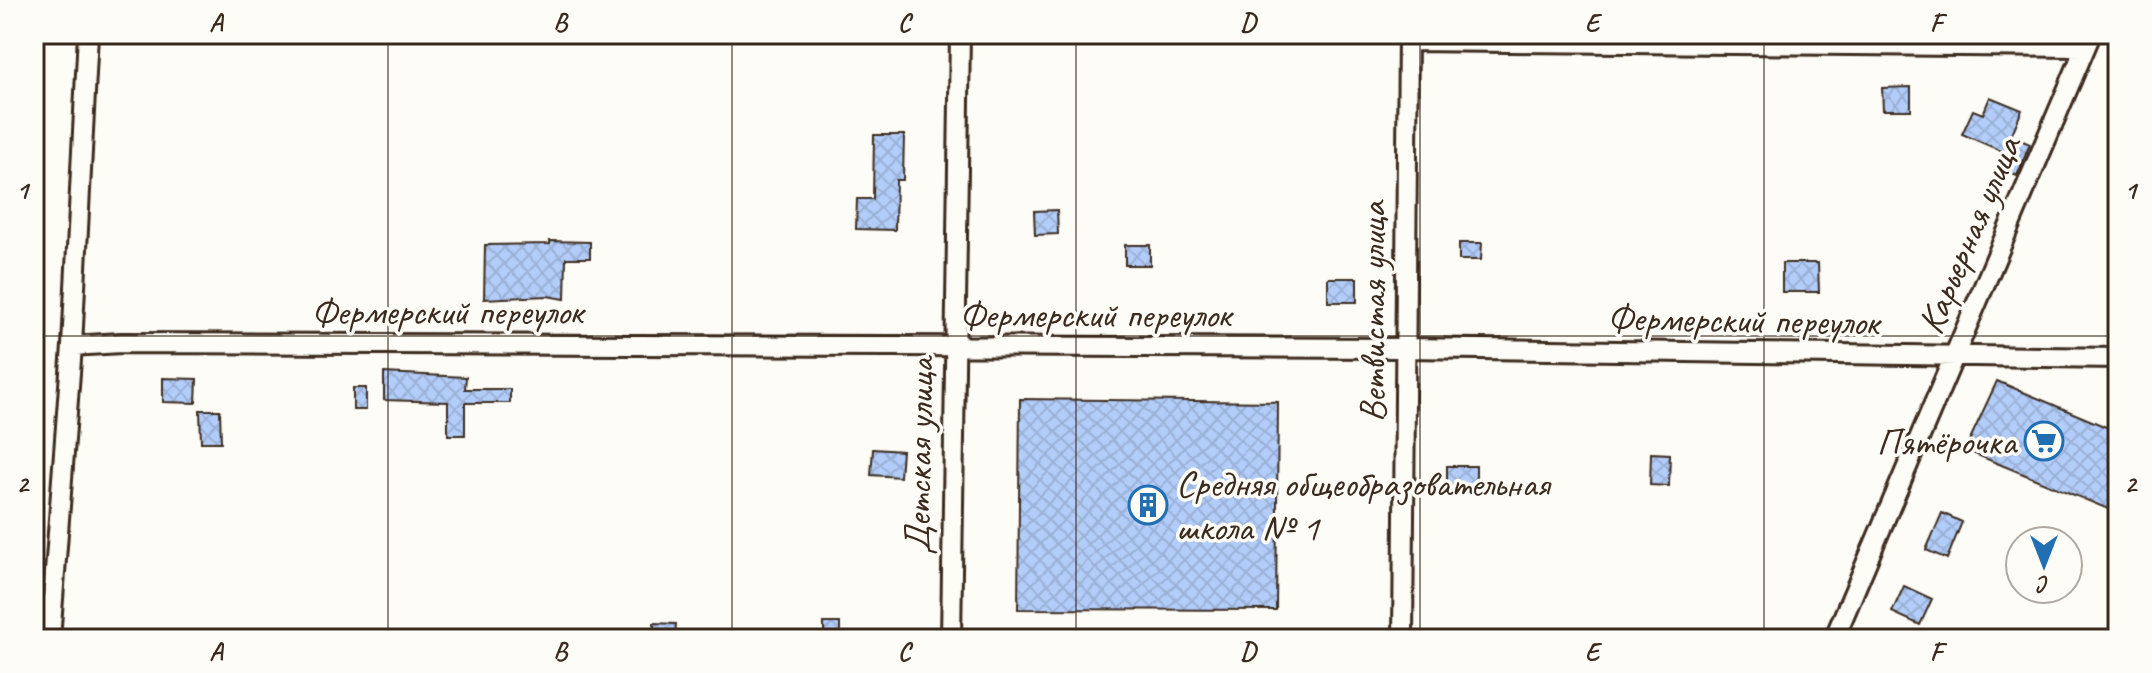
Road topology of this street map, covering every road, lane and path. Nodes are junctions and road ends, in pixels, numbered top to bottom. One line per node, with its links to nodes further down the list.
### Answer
1 (88, 34): 5 (street)
2 (960, 34): 6 (street, Детская улица)
3 (1408, 37): 4 (street); 7 (street, Ветвистая улица)
4 (2088, 41): 8 (street, Карьерная улица)
5 (72, 346): 6 (street, Фермерский переулок); 10 (street)
6 (954, 348): 7 (street, Фермерский переулок); 11 (street, Детская улица)
7 (1406, 348): 8 (street, Фермерский переулок); 12 (street, Ветвистая улица)
8 (1956, 356): 9 (street, Фермерский переулок); 13 (street, Карьерная улица)
9 (2118, 358)
10 (50, 639)
11 (951, 639)
12 (1403, 639)
13 (1834, 639)

